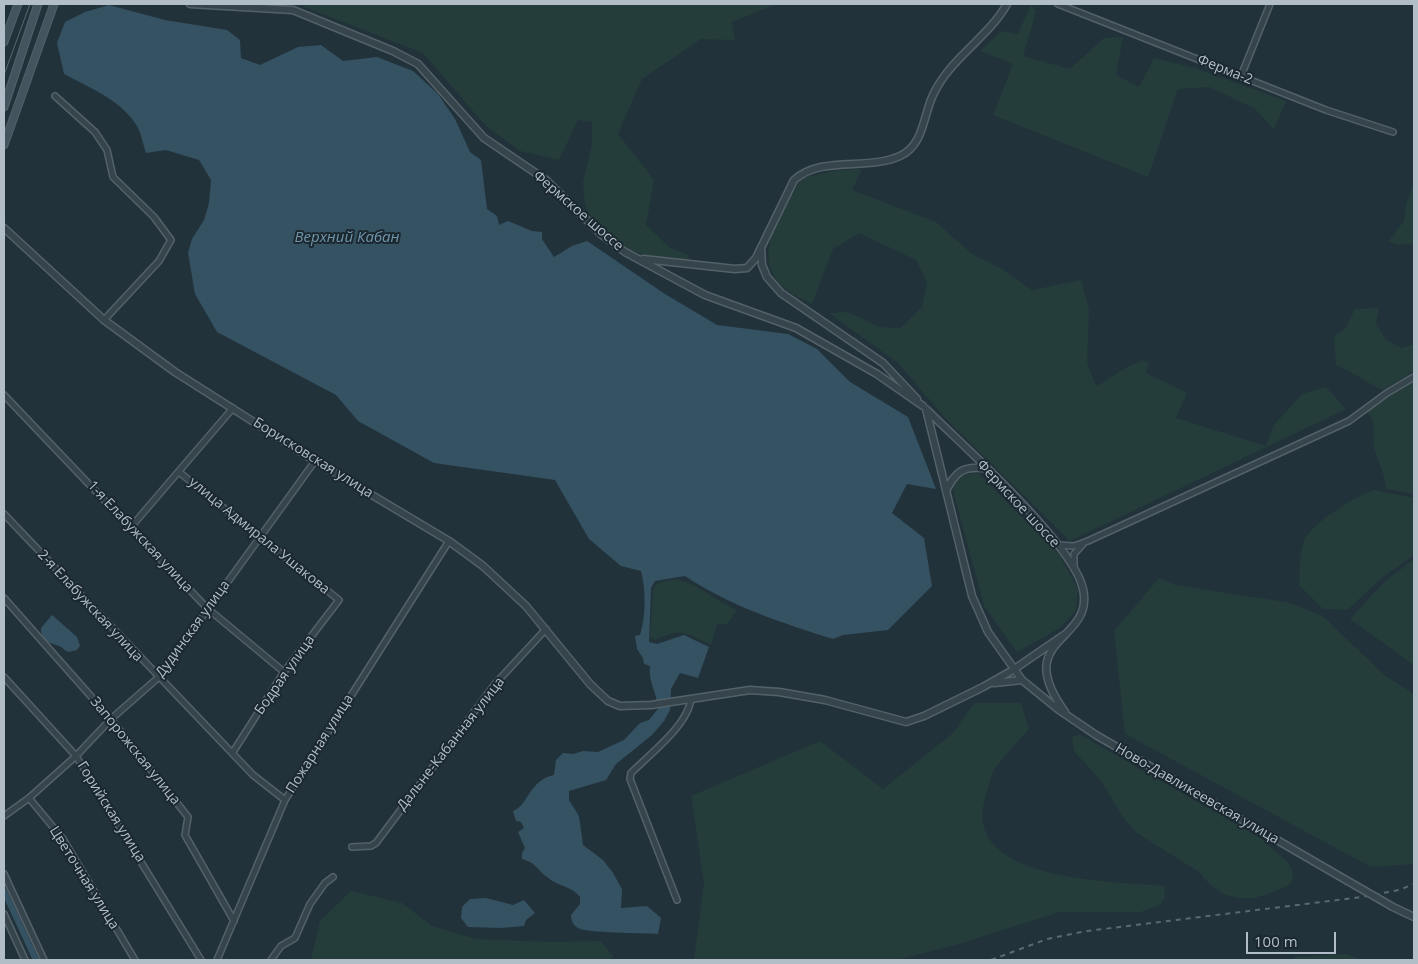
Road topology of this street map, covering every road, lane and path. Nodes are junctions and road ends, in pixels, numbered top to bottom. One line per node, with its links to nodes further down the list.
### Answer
1 (38, 4): 11 (main road)
2 (53, 4): 13 (main road)
3 (190, 4): 16 (street, Фермское шоссе)
4 (1008, 4): 15 (street)
5 (1058, 4): 9 (street, Ферма-2)
6 (1270, 4): 9 (street)
7 (17, 5): 8 (main road)
8 (4, 42)
9 (1242, 76): 12 (street, Ферма-2)
10 (55, 96): 17 (street)
11 (4, 107)
12 (1393, 132)
13 (4, 145)
14 (4, 228): 17 (street, Борисковская улица)
15 (761, 247): 16 (street); 21 (street, Фермское шоссе)
16 (625, 252): 21 (street, Фермское шоссе)
17 (104, 320): 20 (street, Борисковская улица)
18 (1414, 377): 30 (street)
19 (4, 395): 27 (street, 1-я Елабужская улица)
20 (233, 408): 22 (street, Борисковская улица); 24 (street)
21 (924, 408): 23 (street, Фермское шоссе); 25 (street, Фермское шоссе)
22 (315, 461): 28 (street, Дудинская улица); 29 (street, Борисковская улица)
23 (984, 468): 25 (street); 31 (street, Фермское шоссе)
24 (179, 472): 27 (street); 28 (street, улица Адмирала Ушакова)
25 (946, 490): 38 (street, Фермское шоссе)
26 (4, 514): 41 (street, 2-я Елабужская улица)
27 (131, 527): 35 (street, 1-я Елабужская улица)
28 (260, 539): 34 (street, улица Адмирала Ушакова); 35 (street, Дудинская улица)
29 (449, 541): 36 (street, Борисковская улица); 50 (street, Пожарная улица)
30 (1088, 541): 31 (street); 32 (street)
31 (1058, 545): 32 (street, Фермское шоссе)
32 (1074, 568): 37 (street, Фермское шоссе)
33 (4, 598): 46 (street, Запорожская улица)
34 (339, 600): 39 (street, Бодрая улица)
35 (207, 608): 39 (street, 1-я Елабужская улица); 41 (street, Дудинская улица)
36 (546, 629): 44 (street, Борисковская улица); 52 (street, Дальне-Кабанная улица)
37 (1064, 635): 38 (street, Фермское шоссе); 45 (street, Фермское шоссе)
38 (1013, 670): 42 (street, Фермское шоссе); 43 (street, Фермское шоссе)
39 (284, 672): 47 (street, Бодрая улица)
40 (4, 677): 48 (street, Горийская улица)
41 (158, 678): 46 (street, Дудинская улица); 47 (street, 2-я Елабужская улица)
42 (1022, 680): 43 (street); 45 (street, Ново-Давликеевская улица)
43 (983, 687): 44 (street)
44 (691, 699): 55 (street)
45 (1068, 716): 57 (street, Ново-Давликеевская улица, bridge)
46 (111, 719): 48 (street, Дудинская улица); 58 (street, Запорожская улица)
47 (233, 752): 50 (street, 2-я Елабужская улица)
48 (76, 756): 49 (street, Дудинская улица); 62 (street, Горийская улица)
49 (29, 798): 51 (street, Дудинская улица); 61 (street, Цветочная улица)
50 (285, 800): 58 (street, Пожарная улица)
51 (4, 816)
52 (352, 847)
53 (4, 874): 60 (street)
54 (333, 877): 64 (street)
55 (677, 900)
56 (4, 914): 59 (street)
57 (1414, 918)
58 (234, 921): 63 (street, Пожарная улица)
59 (25, 960)
60 (44, 960)
61 (135, 960)
62 (201, 960)
63 (216, 960)
64 (271, 960)

